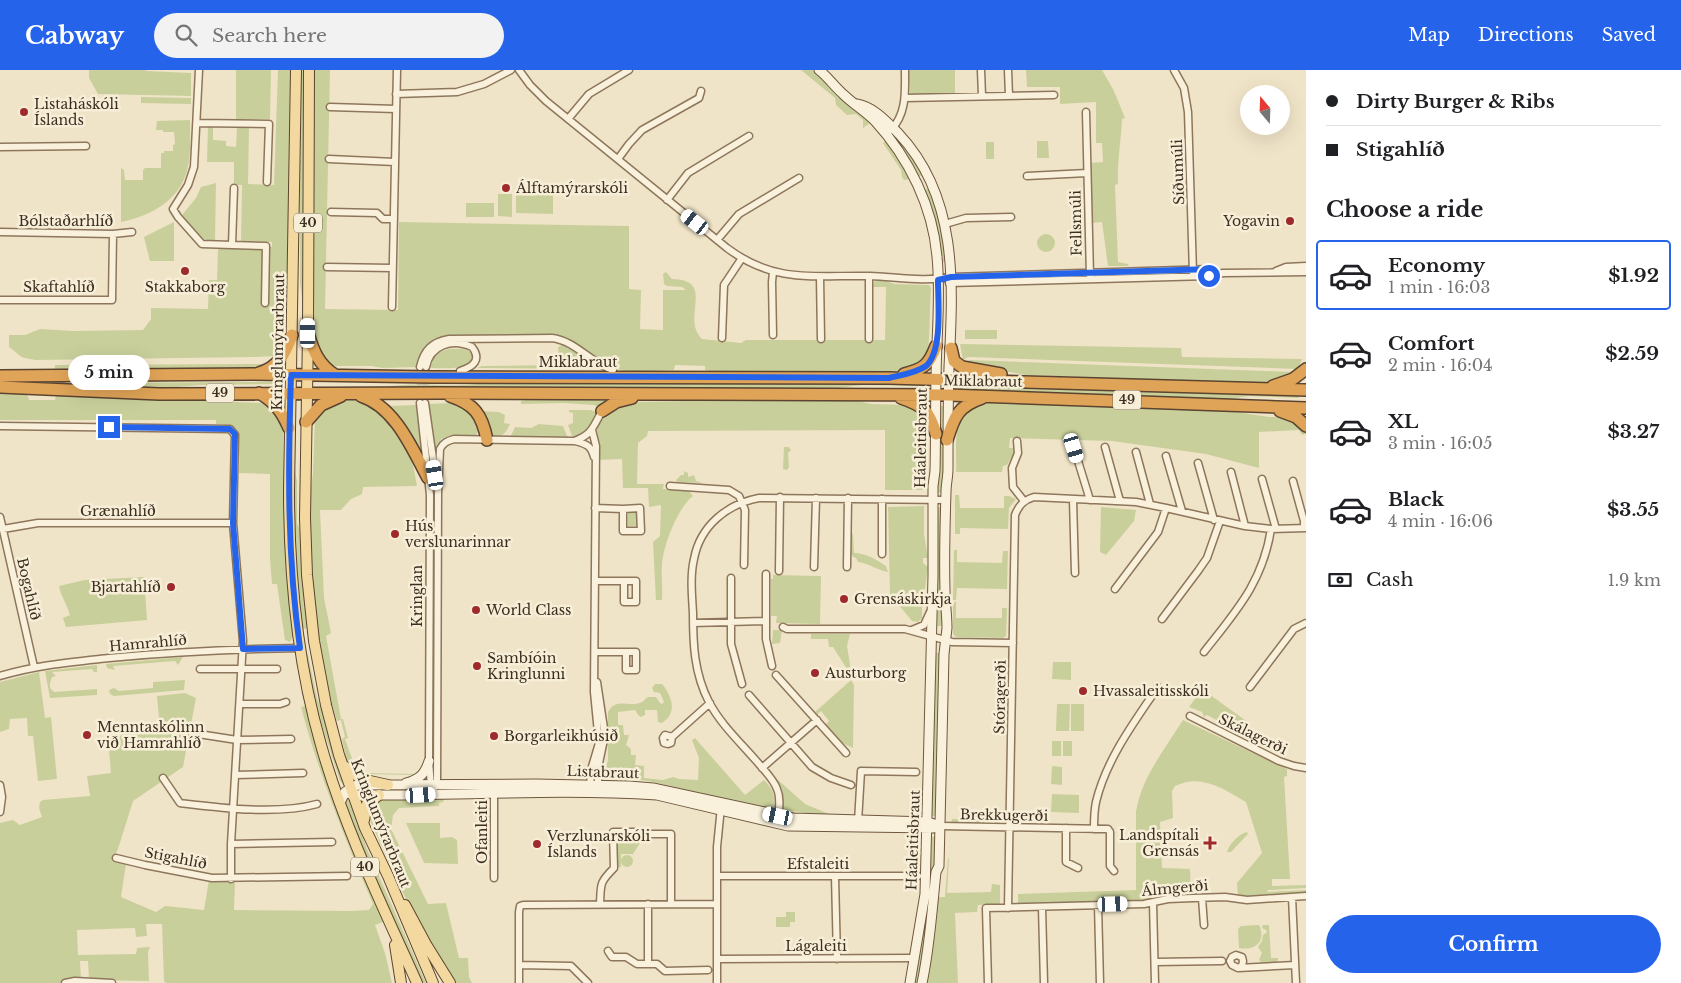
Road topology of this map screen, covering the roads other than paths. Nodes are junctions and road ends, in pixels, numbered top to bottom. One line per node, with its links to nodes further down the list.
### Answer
1 (199, 70): 23 (street)
2 (296, 70): 63 (main road, Kringlumýrarbraut / 40)
3 (309, 70): 62 (main road, Kringlumýrarbraut / 40)
4 (397, 70): 14 (street)
5 (510, 70): 14 (street)
6 (519, 70): 22 (street, Fellsmúli)
7 (629, 70): 22 (street)
8 (819, 70): 24 (street, Háaleitisbraut)
9 (905, 70): 18 (street)
10 (981, 70): 16 (street)
11 (1008, 70): 17 (street)
12 (1174, 70): 53 (street, Síðumúli)
13 (701, 91): 29 (street)
14 (396, 94): 20 (street)
15 (1054, 95): 17 (street)
16 (982, 96): 17 (street); 18 (street)
17 (1009, 96)
18 (905, 98): 24 (street)
19 (330, 107): 20 (street)
20 (396, 109): 30 (street)
21 (1086, 112): 31 (street, Fellsmúli)
22 (568, 119): 29 (street, Fellsmúli)
23 (197, 123): 34 (street); 45 (street)
24 (890, 131): 40 (street, Háaleitisbraut); 57 (street, Háaleitisbraut)
25 (749, 136): 36 (street)
26 (86, 146): 27 (street)
27 (0, 147)
28 (329, 159): 30 (street)
29 (618, 159): 36 (street, Fellsmúli)
30 (395, 162): 39 (street)
31 (1087, 173): 32 (street, Fellsmúli); 55 (street, Fellsmúli)
32 (1027, 176)
33 (799, 178): 44 (street)
34 (267, 182)
35 (234, 188): 45 (street)
36 (667, 200): 44 (street, Fellsmúli)
37 (331, 212): 39 (street)
38 (1011, 217): 40 (street)
39 (394, 219): 49 (street)
40 (945, 224): 58 (street, Háaleitisbraut)
41 (0, 232): 43 (street, Bólstaðarhlíð)
42 (132, 232): 43 (street, Bólstaðarhlíð)
43 (113, 234): 59 (street, Skaftahlíð)
44 (717, 240): 46 (street, Fellsmúli)
45 (232, 245): 60 (street)
46 (742, 258): 51 (street, Fellsmúli); 65 (street)
47 (1306, 266): 50 (street, Fellsmúli)
48 (327, 267): 49 (street)
49 (392, 268): 61 (street)
50 (1275, 271): 52 (street, Fellsmúli); 53 (street, Fellsmúli)
51 (773, 272): 56 (street, Fellsmúli); 64 (street)
52 (1306, 272)
53 (1193, 273): 55 (street, Fellsmúli)
54 (869, 276): 56 (street, Fellsmúli); 57 (street, Fellsmúli); 67 (street)
55 (1090, 276): 58 (street, Fellsmúli)
56 (820, 277): 66 (street)
57 (938, 280): 58 (street, Fellsmúli); 68 (street, Háaleitisbraut)
58 (951, 280): 69 (street, Háaleitisbraut)
59 (0, 300)
60 (266, 302)
61 (392, 308)
62 (308, 333): 76 (main road, Kringlumýrarbraut / 40); 77 (highway)
63 (292, 335): 74 (highway); 75 (main road, Kringlumýrarbraut / 40)
64 (772, 335)
65 (722, 338)
66 (821, 339)
67 (869, 339)
68 (936, 346): 80 (highway); 81 (street, Háaleitisbraut)
69 (950, 348): 82 (street, Háaleitisbraut); 83 (highway)
70 (1306, 369): 85 (highway)
71 (426, 370): 72 (street); 73 (highway); 73 (street); 77 (highway, Miklabraut / 49); 79 (highway, Miklabraut / 49)
72 (613, 370): 79 (highway)
73 (460, 371)
74 (253, 374): 75 (highway, Miklabraut / 49); 78 (highway, Miklabraut / 49)
75 (291, 375): 76 (highway, Miklabraut / 49); 88 (main road, Kringlumýrarbraut / 40)
76 (307, 375): 77 (highway, Miklabraut / 49); 89 (main road, Kringlumýrarbraut / 40)
77 (335, 375)
78 (0, 376)
79 (718, 377): 80 (highway, Miklabraut / 49)
80 (889, 378): 81 (highway, Miklabraut / 49)
81 (936, 378): 82 (highway, Miklabraut / 49); 94 (street, Háaleitisbraut)
82 (949, 378): 83 (highway, Miklabraut / 49); 95 (street, Háaleitisbraut)
83 (1024, 381): 85 (highway, Miklabraut / 49)
84 (0, 386): 87 (highway, Miklabraut / 49)
85 (1260, 389): 86 (highway, Miklabraut / 49)
86 (1306, 390)
87 (259, 393): 88 (highway, Miklabraut / 49); 103 (highway)
88 (291, 393): 89 (highway, Miklabraut / 49); 103 (main road, Kringlumýrarbraut / 40)
89 (306, 393): 90 (highway, Miklabraut / 49); 100 (main road, Kringlumýrarbraut / 40)
90 (350, 393): 91 (highway, Miklabraut / 49); 100 (highway); 117 (highway)
91 (441, 393): 92 (highway, Miklabraut / 49); 106 (highway)
92 (646, 394): 93 (highway, Miklabraut / 49); 99 (highway)
93 (887, 395): 94 (highway, Miklabraut / 49); 105 (highway)
94 (936, 395): 95 (highway, Miklabraut / 49); 105 (street, Háaleitisbraut)
95 (948, 395): 96 (highway, Miklabraut / 49); 107 (street, Háaleitisbraut)
96 (986, 396): 97 (highway, Miklabraut / 49); 107 (highway)
97 (1261, 406): 98 (highway, Miklabraut / 49); 102 (highway)
98 (1306, 408)
99 (602, 412): 104 (street)
100 (306, 422): 179 (main road, Kringlumýrarbraut / 40)
101 (0, 426): 140 (street)
102 (1306, 426)
103 (289, 428): 167 (main road, Kringlumýrarbraut / 40)
104 (592, 430): 108 (street); 114 (street)
105 (936, 434): 127 (street, Háaleitisbraut)
106 (487, 440): 108 (street, Kringlan); 121 (street, Kringlan)
107 (947, 440): 128 (street, Háaleitisbraut)
108 (574, 441): 114 (street)
109 (1017, 441): 130 (street)
110 (1105, 447): 131 (street)
111 (1074, 448): 129 (street)
112 (1136, 452): 133 (street)
113 (1166, 456): 137 (street)
114 (595, 459): 134 (street)
115 (1198, 463): 139 (street)
116 (1231, 472): 141 (street)
117 (428, 478): 121 (street, Kringlan); 195 (street, Kringlan)
118 (1262, 479): 144 (street)
119 (1293, 481): 142 (street)
120 (670, 486): 132 (street)
121 (438, 493): 208 (street, Kringlan)
122 (780, 497): 123 (street); 132 (street); 149 (street)
123 (816, 498): 124 (street); 147 (street)
124 (848, 498): 125 (street); 148 (street)
125 (882, 499): 127 (street); 145 (street)
126 (1073, 499): 129 (street); 130 (street); 150 (street)
127 (933, 500): 128 (street); 156 (street, Háaleitisbraut)
128 (946, 500): 165 (street, Háaleitisbraut)
129 (1090, 500): 131 (street)
130 (1024, 501): 166 (street, Stóragerði)
131 (1120, 501): 133 (street)
132 (742, 502): 146 (street); 160 (street)
133 (1150, 504): 135 (street)
134 (595, 508): 136 (street); 153 (street)
135 (1166, 508): 137 (street); 155 (street)
136 (623, 509): 136 (street)
137 (1182, 511): 139 (street)
138 (0, 517): 143 (street, Bogahlíð)
139 (1217, 520): 141 (street); 157 (street)
140 (233, 523): 143 (street, Grænahlíð); 168 (street)
141 (1245, 526): 144 (street)
142 (1305, 528): 144 (street)
143 (3, 529): 173 (street, Bogahlíð)
144 (1274, 529): 171 (street)
145 (882, 554)
146 (744, 565)
147 (814, 567)
148 (847, 567)
149 (779, 570)
150 (1075, 572)
151 (766, 574): 159 (street)
152 (731, 578): 158 (street)
153 (595, 581): 154 (street); 169 (street)
154 (624, 581)
155 (1115, 589)
156 (932, 603): 163 (street, Háaleitisbraut); 164 (street, Háaleitisbraut)
157 (1162, 619)
158 (731, 622): 159 (street); 160 (street); 180 (street)
159 (765, 622): 172 (street)
160 (693, 623): 185 (street)
161 (1306, 623): 181 (street)
162 (783, 627): 163 (street)
163 (912, 630): 164 (street)
164 (931, 636): 165 (street); 222 (street, Háaleitisbraut)
165 (945, 640): 166 (street); 223 (street, Háaleitisbraut)
166 (1013, 643): 225 (street, Stóragerði)
167 (300, 648): 168 (street, Hamrahlíð); 179 (main road); 203 (main road, Kringlumýrarbraut / 40)
168 (243, 649): 173 (street, Hamrahlíð); 175 (street)
169 (595, 652): 170 (street); 210 (street)
170 (626, 652)
171 (1204, 652)
172 (772, 666)
173 (34, 667): 178 (street, Hamrahlíð)
174 (200, 669): 175 (street)
175 (242, 669): 176 (street); 186 (street)
176 (276, 669)
177 (776, 675): 188 (street)
178 (0, 676)
179 (320, 678): 196 (main road, Kringlumýrarbraut / 40)
180 (742, 684)
181 (1250, 686)
182 (1158, 687): 227 (street)
183 (748, 696): 193 (street)
184 (286, 702): 186 (street)
185 (710, 703): 190 (street); 197 (street)
186 (240, 704): 192 (street)
187 (1190, 716): 198 (street, Skálagerði)
188 (817, 720): 193 (street); 194 (street)
189 (192, 733): 192 (street)
190 (672, 737)
191 (290, 739): 192 (street)
192 (238, 740): 201 (street)
193 (791, 743): 197 (street); 207 (street)
194 (846, 753)
195 (429, 760): 206 (street); 208 (street, Kringlan)
196 (342, 763): 205 (main road); 211 (main road, Kringlumýrarbraut / 40)
197 (762, 768): 220 (street)
198 (1306, 768)
199 (916, 772): 221 (street)
200 (303, 773): 201 (street)
201 (235, 775): 218 (street)
202 (163, 778): 218 (street)
203 (333, 784): 211 (street); 215 (main road, Kringlumýrarbraut / 40)
204 (0, 785): 219 (street)
205 (388, 785): 206 (street, Listabraut); 211 (street, Listabraut)
206 (399, 785): 208 (street, Listabraut)
207 (851, 785)
208 (434, 786): 209 (street, Listabraut); 212 (street); 214 (street)
209 (494, 789): 210 (street, Listabraut); 212 (street, Listabraut); 240 (street, Ofanleiti)
210 (594, 789): 217 (street, Listabraut)
211 (350, 791): 213 (street, Listabraut); 215 (street); 224 (main road, Kringlumýrarbraut / 40)
212 (447, 794): 214 (street, Listabraut)
213 (379, 795): 214 (street, Listabraut); 224 (main road)
214 (412, 795)
215 (340, 803): 254 (main road, Kringlumýrarbraut / 40)
216 (317, 804): 218 (street)
217 (721, 807): 220 (street, Listabraut); 237 (street)
218 (233, 809): 231 (street)
219 (0, 812)
220 (778, 820): 221 (street, Listabraut)
221 (858, 824): 222 (street, Listabraut)
222 (928, 826): 223 (street, Listabraut); 256 (street, Háaleitisbraut)
223 (941, 826): 225 (street, Brekkugerði); 276 (street, Háaleitisbraut)
224 (365, 828): 236 (main road, Kringlumýrarbraut / 40)
225 (1010, 828): 226 (street, Brekkugerði); 252 (street, Stóragerði)
226 (1066, 828): 227 (street, Brekkugerði); 233 (street, Brekkugerði)
227 (1094, 829): 234 (street, Brekkugerði)
228 (634, 832): 246 (street)
229 (642, 834): 248 (street)
230 (332, 842): 231 (street)
231 (231, 844): 241 (street)
232 (116, 858): 241 (street, Stigahlíð)
233 (1078, 868)
234 (1114, 871)
235 (347, 876): 241 (street, Stigahlíð)
236 (388, 876): 270 (main road, Kringlumýrarbraut / 40); 271 (main road)
237 (717, 876): 238 (street, Efstaleiti); 249 (street)
238 (835, 876): 239 (street, Efstaleiti); 258 (street)
239 (918, 876)
240 (494, 878)
241 (231, 879)
242 (1306, 896): 243 (street, Álmgerði)
243 (1292, 897): 244 (street, Álmgerði); 262 (street)
244 (1202, 898): 245 (street, Álmgerði); 253 (street)
245 (1153, 903): 250 (street, Álmgerði); 260 (street)
246 (600, 904): 247 (street); 263 (street)
247 (648, 904): 248 (street); 261 (street)
248 (671, 904): 249 (street)
249 (717, 904): 257 (street)
250 (1098, 905): 251 (street, Álmgerði); 279 (street)
251 (1042, 906): 252 (street, Álmgerði); 278 (street)
252 (1008, 908): 277 (street, Álmgerði)
253 (1204, 925)
254 (392, 929): 268 (main road); 269 (main road, Kringlumýrarbraut / 40)
255 (608, 951): 261 (street)
256 (914, 958): 258 (street, Lágaleiti); 275 (street, Háaleitisbraut)
257 (717, 959): 258 (street, Lágaleiti); 274 (street)
258 (837, 959)
259 (1222, 961): 260 (street)
260 (1155, 962): 280 (street)
261 (648, 964): 265 (street)
262 (1295, 965): 264 (street); 281 (street)
263 (519, 966): 272 (street); 273 (street)
264 (1238, 968)
265 (708, 970)
266 (65, 983): 267 (street)
267 (112, 983)
268 (401, 983)
269 (416, 983)
270 (433, 983)
271 (450, 983)
272 (519, 983)
273 (588, 983)
274 (717, 983)
275 (910, 983)
276 (922, 983)
277 (988, 983)
278 (1044, 983)
279 (1100, 983)
280 (1155, 983)
281 (1296, 983)

